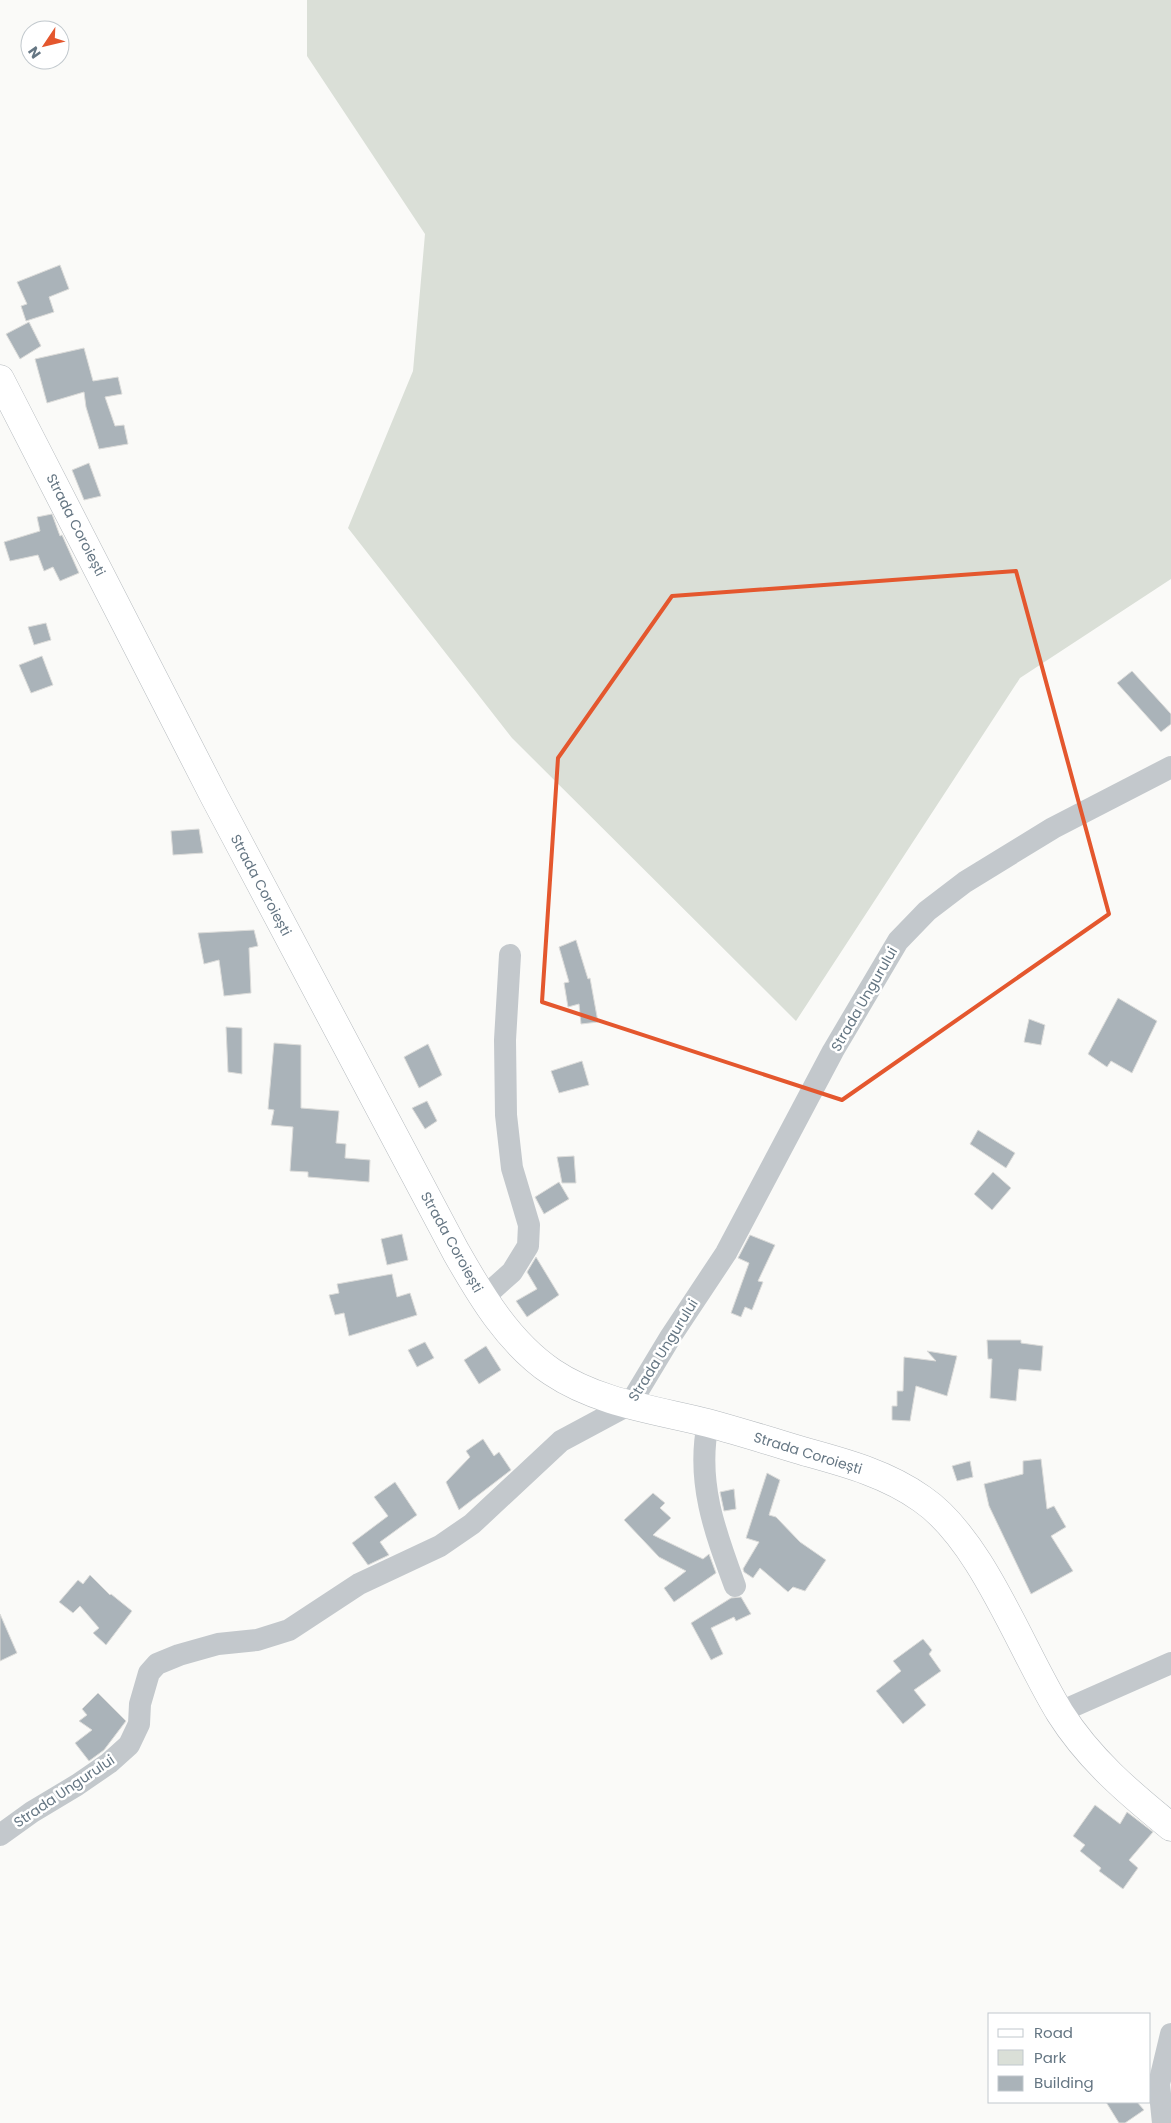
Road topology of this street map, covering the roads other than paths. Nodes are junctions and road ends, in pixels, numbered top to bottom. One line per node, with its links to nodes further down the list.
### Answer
1 (0, 379): 4 (main road, Strada Coroiești)
2 (1171, 767): 5 (street, Strada Ungurului)
3 (510, 955): 4 (street)
4 (483, 1298): 5 (main road, Strada Coroiești)
5 (640, 1407): 6 (main road, Strada Coroiești); 11 (street, Strada Ungurului)
6 (708, 1424): 7 (street); 9 (main road, Strada Coroiești)
7 (735, 1586)
8 (1171, 1664): 9 (street)
9 (1060, 1712): 10 (main road, Strada Coroiești)
10 (1171, 1827)
11 (0, 1835)
12 (1171, 2034): 13 (street)
13 (1163, 2123)

